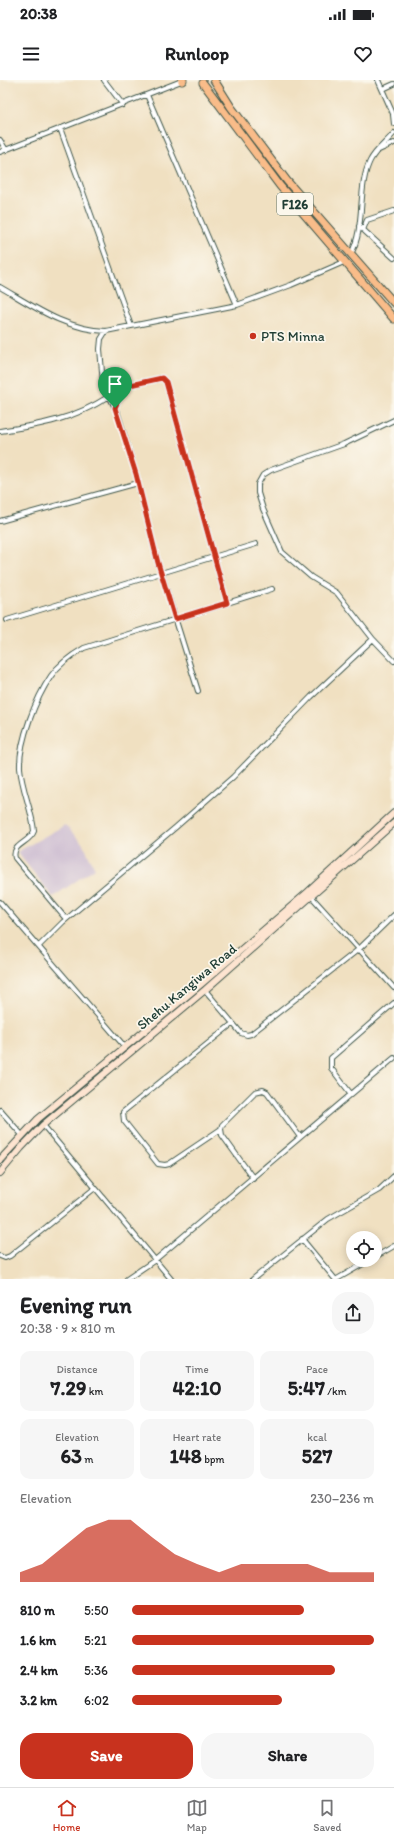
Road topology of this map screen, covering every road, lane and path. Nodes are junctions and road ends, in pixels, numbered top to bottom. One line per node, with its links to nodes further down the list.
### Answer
1 (104, 80): 10 (street)
2 (184, 80): 9 (street)
3 (211, 80): 6 (main road, F126)
4 (214, 80): 22 (main road, F126)
5 (378, 80): 8 (street)
6 (200, 82): 24 (main road, F126)
7 (394, 84): 8 (street)
8 (383, 89): 11 (street)
9 (147, 95): 10 (street); 27 (street)
10 (123, 105): 13 (street)
11 (394, 116): 12 (street)
12 (394, 124)
13 (60, 128): 17 (street); 29 (street)
14 (394, 133): 16 (street); 19 (street)
15 (0, 140): 17 (street)
16 (394, 142): 19 (street)
17 (6, 150): 18 (street)
18 (0, 152)
19 (375, 153): 21 (street)
20 (394, 211): 21 (street)
21 (361, 228): 22 (street); 23 (street)
22 (351, 254): 26 (main road, F126)
23 (394, 258)
24 (344, 262): 27 (street); 28 (main road, F126)
25 (0, 287): 30 (street)
26 (394, 303)
27 (236, 305): 29 (street)
28 (394, 319)
29 (131, 326): 30 (street)
30 (106, 331): 31 (street)
31 (108, 397): 32 (street); 34 (street)
32 (115, 408): 35 (street); 38 (street)
33 (394, 420): 44 (street)
34 (0, 431)
35 (138, 483): 36 (street); 39 (street)
36 (0, 521)
37 (256, 544): 38 (street)
38 (214, 557): 39 (street); 41 (street)
39 (161, 573): 42 (street); 43 (street)
40 (272, 589): 41 (street)
41 (227, 603): 42 (street)
42 (175, 619): 46 (street); 52 (street)
43 (7, 620)
44 (373, 640): 45 (street); 52 (street)
45 (394, 661)
46 (198, 691)
47 (394, 813): 59 (main road, Shehu Kangiwa Road)
48 (394, 823): 49 (main road, Shehu Kangiwa Road)
49 (311, 896): 54 (street); 56 (main road, Shehu Kangiwa Road)
50 (0, 902): 53 (street)
51 (394, 915): 54 (street)
52 (66, 919): 53 (street)
53 (39, 946): 59 (street)
54 (359, 949): 55 (street); 58 (street)
55 (394, 988)
56 (205, 990): 58 (street); 63 (main road, Shehu Kangiwa Road)
57 (394, 1003): 61 (street)
58 (232, 1024): 64 (street)
59 (125, 1047): 65 (main road, Shehu Kangiwa Road)
60 (394, 1058): 61 (street)
61 (351, 1094): 66 (street)
62 (0, 1110): 65 (street)
63 (43, 1126): 68 (main road, Shehu Kangiwa Road); 71 (street)
64 (221, 1128): 66 (street); 70 (street)
65 (22, 1135): 67 (main road, Shehu Kangiwa Road)
66 (300, 1137): 70 (street)
67 (1, 1157)
68 (0, 1173)
69 (394, 1176): 72 (street)
70 (253, 1178): 76 (street)
71 (95, 1188): 75 (street); 76 (street)
72 (302, 1238): 80 (street); 81 (street)
73 (394, 1246): 74 (street)
74 (382, 1253)
75 (0, 1256)
76 (155, 1260): 78 (street); 79 (street)
77 (357, 1267): 81 (street)
78 (127, 1279)
79 (171, 1279)
80 (253, 1279)
81 (336, 1279)

